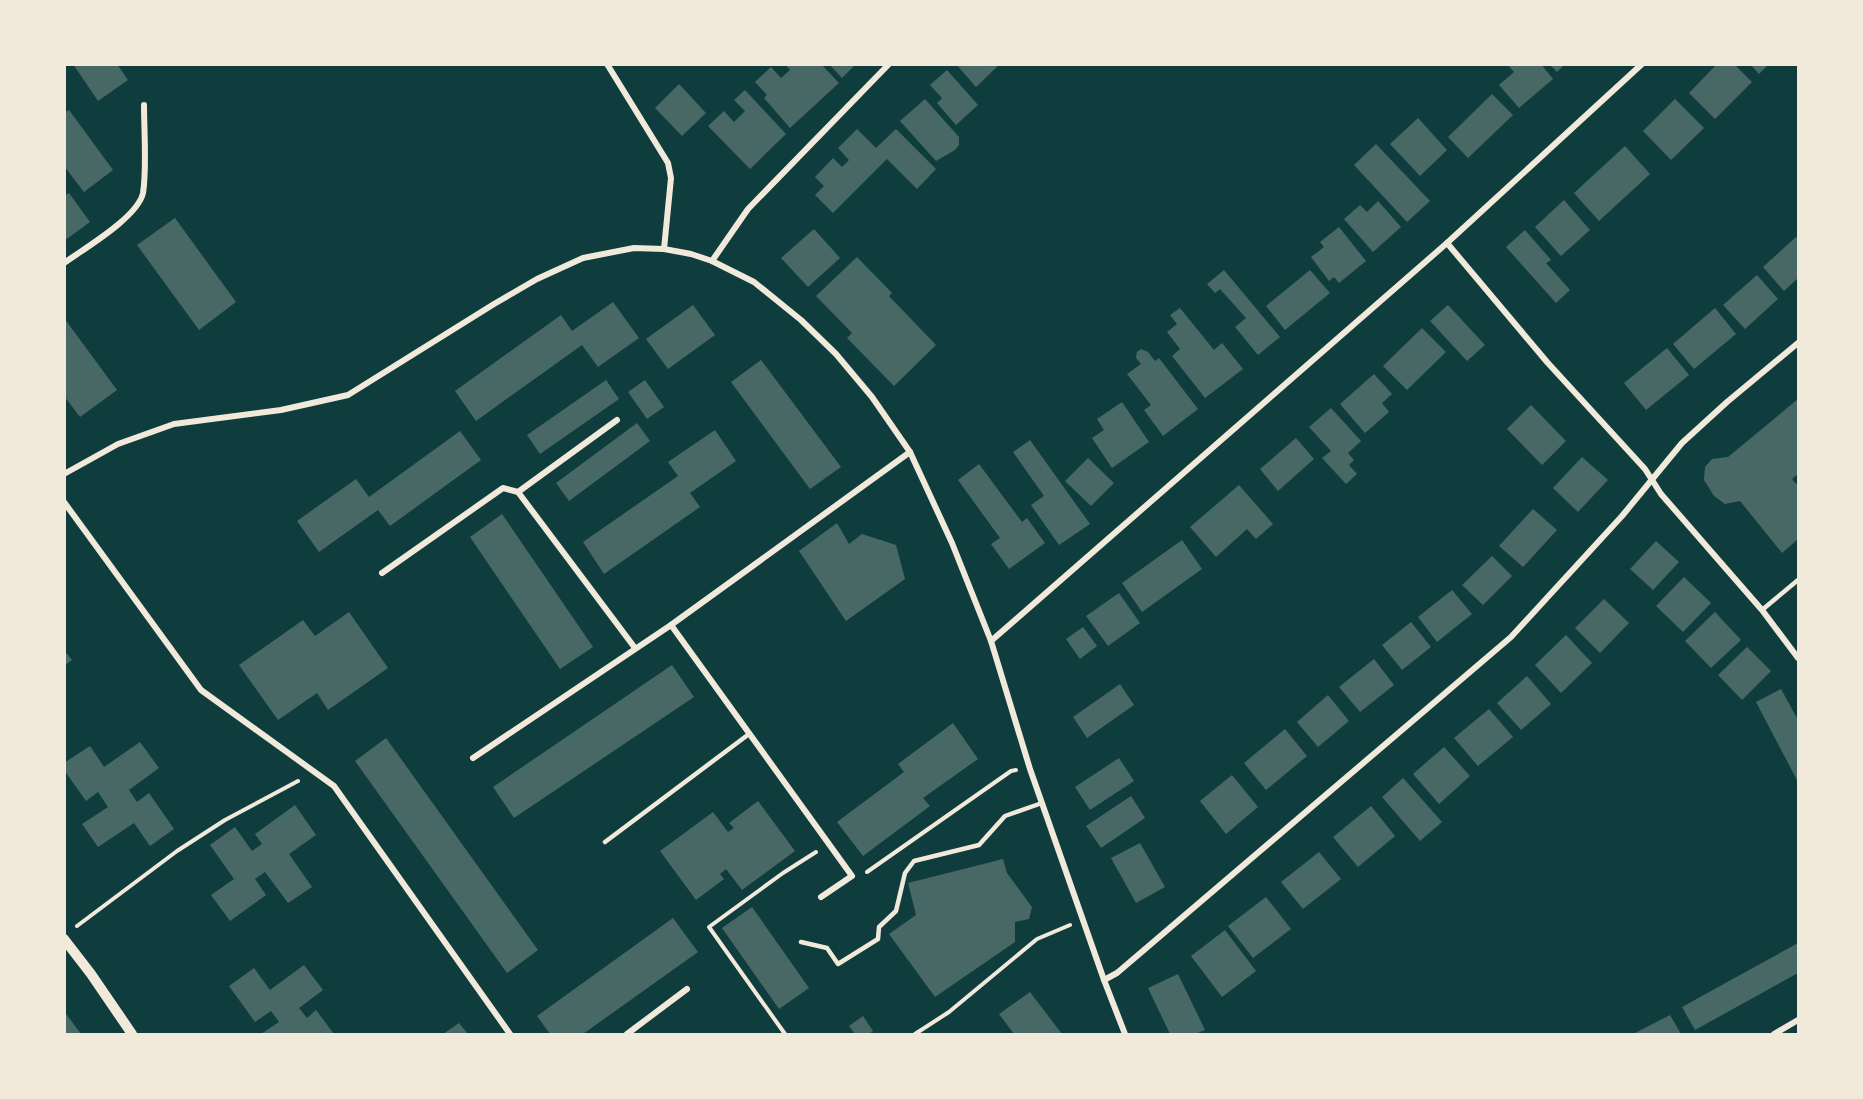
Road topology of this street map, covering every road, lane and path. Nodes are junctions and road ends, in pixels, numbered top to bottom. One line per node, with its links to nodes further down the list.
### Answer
1 (607, 64): 6 (street)
2 (889, 64): 7 (street)
3 (1642, 64): 5 (street)
4 (144, 105): 8 (street)
5 (1447, 243): 13 (street); 20 (street)
6 (664, 249): 7 (street); 12 (street)
7 (712, 261): 11 (street)
8 (64, 262)
9 (1798, 343): 13 (street)
10 (617, 420): 14 (street)
11 (910, 452): 19 (street); 20 (street)
12 (64, 474)
13 (1653, 480): 18 (street); 36 (street)
14 (518, 492): 16 (street); 21 (street)
15 (64, 502): 26 (street)
16 (382, 573)
17 (1798, 580): 18 (lane)
18 (1762, 610): 22 (street)
19 (671, 625): 21 (street); 23 (street)
20 (991, 641): 25 (street)
21 (635, 648): 24 (street)
22 (1798, 658)
23 (749, 734): 28 (lane); 29 (street)
24 (473, 758)
25 (1030, 769): 27 (street); 30 (path)
26 (315, 772): 33 (path); 40 (street)
27 (1042, 803): 32 (street); 35 (lane)
28 (606, 842)
29 (828, 845): 30 (street); 42 (path)
30 (852, 876): 31 (street)
31 (821, 897)
32 (1084, 922): 36 (street); 43 (path)
33 (73, 929)
34 (64, 939): 39 (street)
35 (801, 942)
36 (1104, 980): 44 (street)
37 (687, 989): 41 (street)
38 (1798, 1020): 45 (street)
39 (132, 1035)
40 (510, 1035)
41 (627, 1035)
42 (784, 1035)
43 (915, 1035)
44 (1125, 1035)
45 (1774, 1035)

